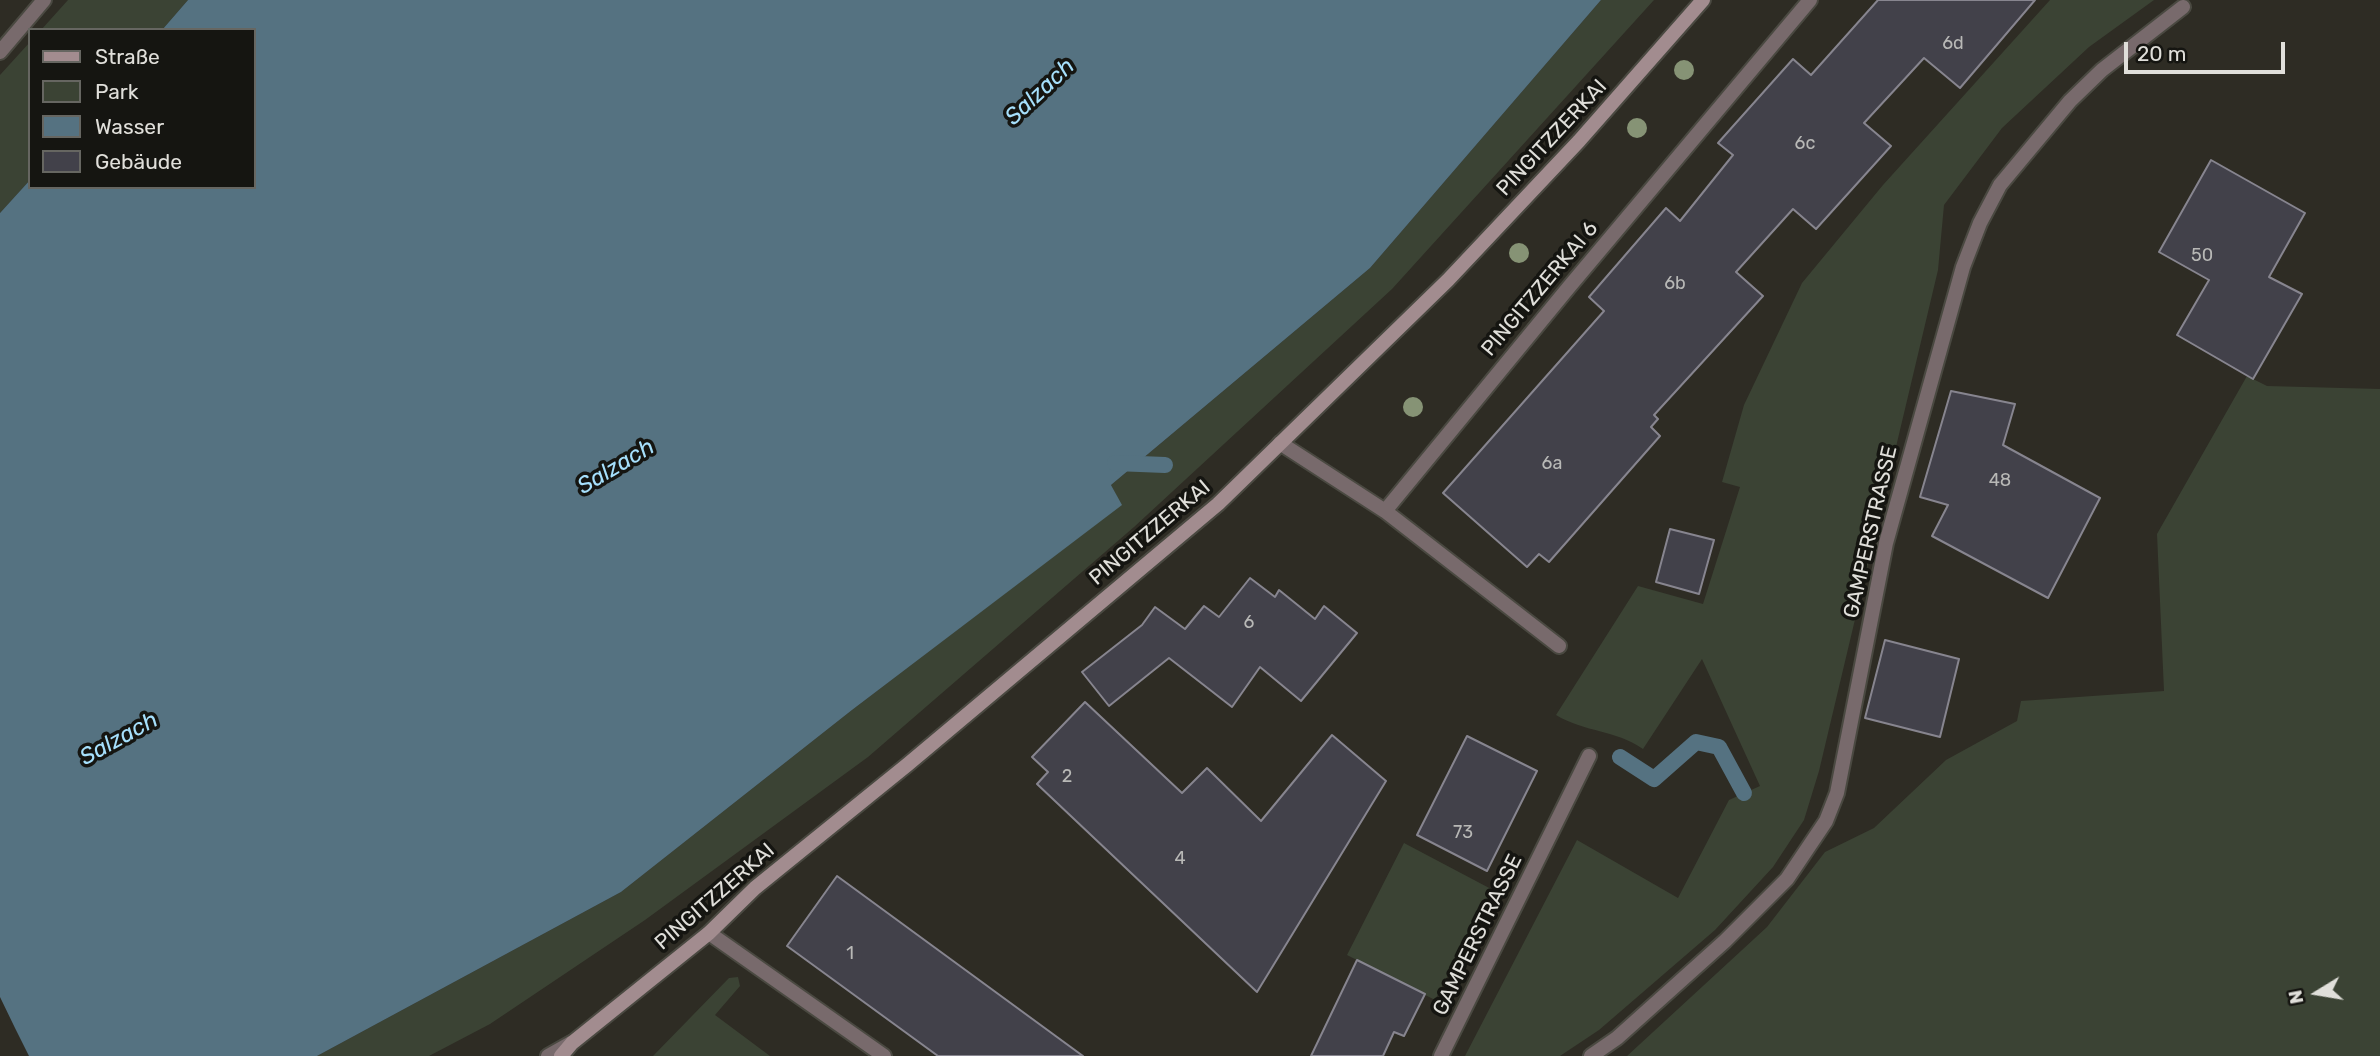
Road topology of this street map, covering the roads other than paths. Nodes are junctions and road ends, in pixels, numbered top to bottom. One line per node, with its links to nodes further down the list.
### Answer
1 (44, 0): 5 (street)
2 (1703, 0): 6 (street, PINGITZZERKAI)
3 (1810, 0): 7 (street, PINGITZZERKAI 6)
4 (2183, 7): 16 (street, GAMPERSTRASSE)
5 (0, 51)
6 (1280, 443): 7 (street); 10 (street, PINGITZZERKAI)
7 (1385, 511): 8 (street)
8 (1559, 646)
9 (1589, 757): 15 (street, GAMPERSTRASSE)
10 (709, 933): 11 (street, PINGITZZERKAI); 14 (street)
11 (572, 1043): 12 (street); 13 (street, PINGITZZERKAI)
12 (548, 1056)
13 (561, 1056)
14 (884, 1056)
15 (1441, 1056)
16 (1591, 1056)

